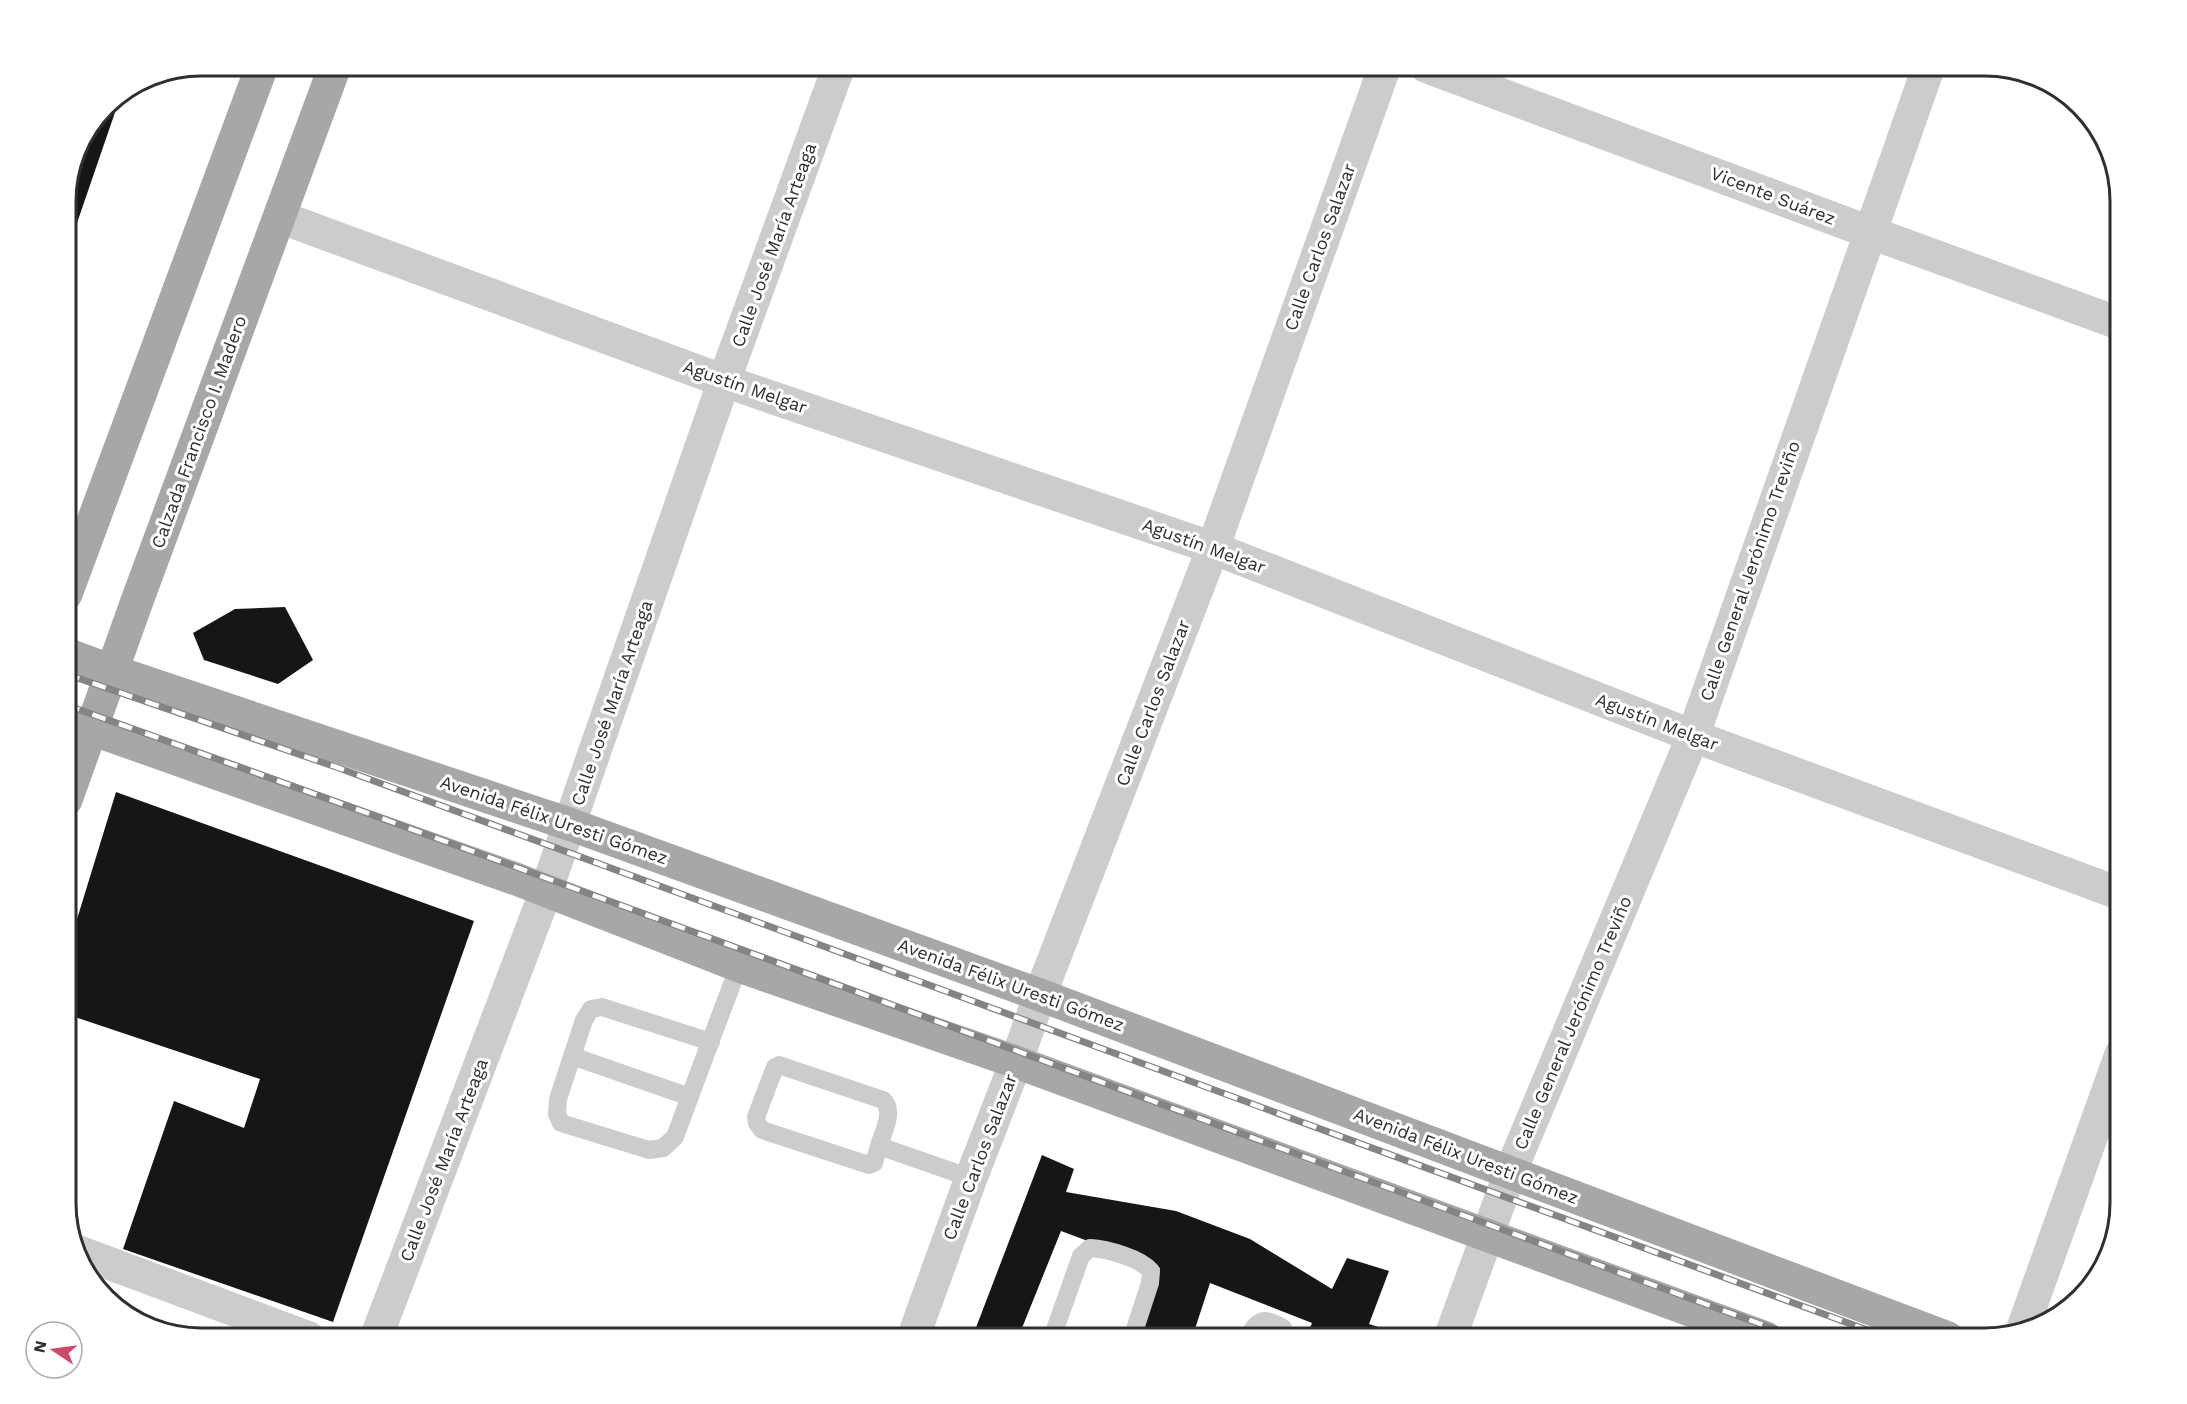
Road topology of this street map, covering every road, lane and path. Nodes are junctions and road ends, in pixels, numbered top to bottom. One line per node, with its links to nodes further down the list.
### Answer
1 (258, 76): 12 (main road)
2 (331, 76): 7 (main road, Calzada Francisco I. Madero)
3 (835, 76): 10 (street, Calle José María Arteaga)
4 (1381, 76): 11 (street, Calle Carlos Salazar)
5 (1452, 76): 8 (street, Vicente Suárez)
6 (1925, 76): 8 (street, Calle General Jerónimo Treviño)
7 (280, 217): 10 (street, Agustín Melgar); 14 (main road, Calzada Francisco I. Madero)
8 (1869, 232): 9 (street, Vicente Suárez); 16 (street, Calle General Jerónimo Treviño)
9 (2110, 320)
10 (724, 381): 11 (street, Agustín Melgar); 17 (street, Calle José María Arteaga)
11 (1213, 548): 16 (street, Agustín Melgar); 21 (street, Calle Carlos Salazar)
12 (77, 564)
13 (77, 658): 14 (main road, Avenida Félix Uresti Gómez)
14 (112, 671): 15 (main road, Calzada Francisco I. Madero); 17 (main road, Avenida Félix Uresti Gómez)
15 (79, 724): 19 (main road)
16 (1693, 736): 18 (street, Agustín Melgar); 28 (street, Calle General Jerónimo Treviño)
17 (569, 824): 19 (street, Calle José María Arteaga); 21 (main road, Avenida Félix Uresti Gómez)
18 (2110, 890)
19 (546, 891): 20 (main road); 34 (street, Calle José María Arteaga)
20 (739, 966): 22 (lane); 24 (main road)
21 (1040, 995): 24 (street, Calle Carlos Salazar); 28 (main road, Avenida Félix Uresti Gómez)
22 (711, 1042): 23 (lane); 26 (lane)
23 (572, 1056): 26 (lane); 26 (lane)
24 (1016, 1062): 29 (street, Calle Carlos Salazar); 30 (main road)
25 (2110, 1085): 32 (street)
26 (690, 1097)
27 (879, 1146): 27 (lane); 29 (lane)
28 (1510, 1173): 30 (street, Calle General Jerónimo Treviño); 42 (main road, Avenida Félix Uresti Gómez)
29 (971, 1178): 35 (street, Calle Carlos Salazar)
30 (1487, 1235): 40 (street, Calle General Jerónimo Treviño); 41 (main road)
31 (89, 1256): 33 (street)
32 (2025, 1321)
33 (282, 1328)
34 (380, 1328)
35 (917, 1328)
36 (1056, 1328): 37 (lane)
37 (1135, 1328)
38 (1252, 1328): 39 (lane)
39 (1283, 1328)
40 (1454, 1328)
41 (1739, 1328)
42 (1921, 1328)

